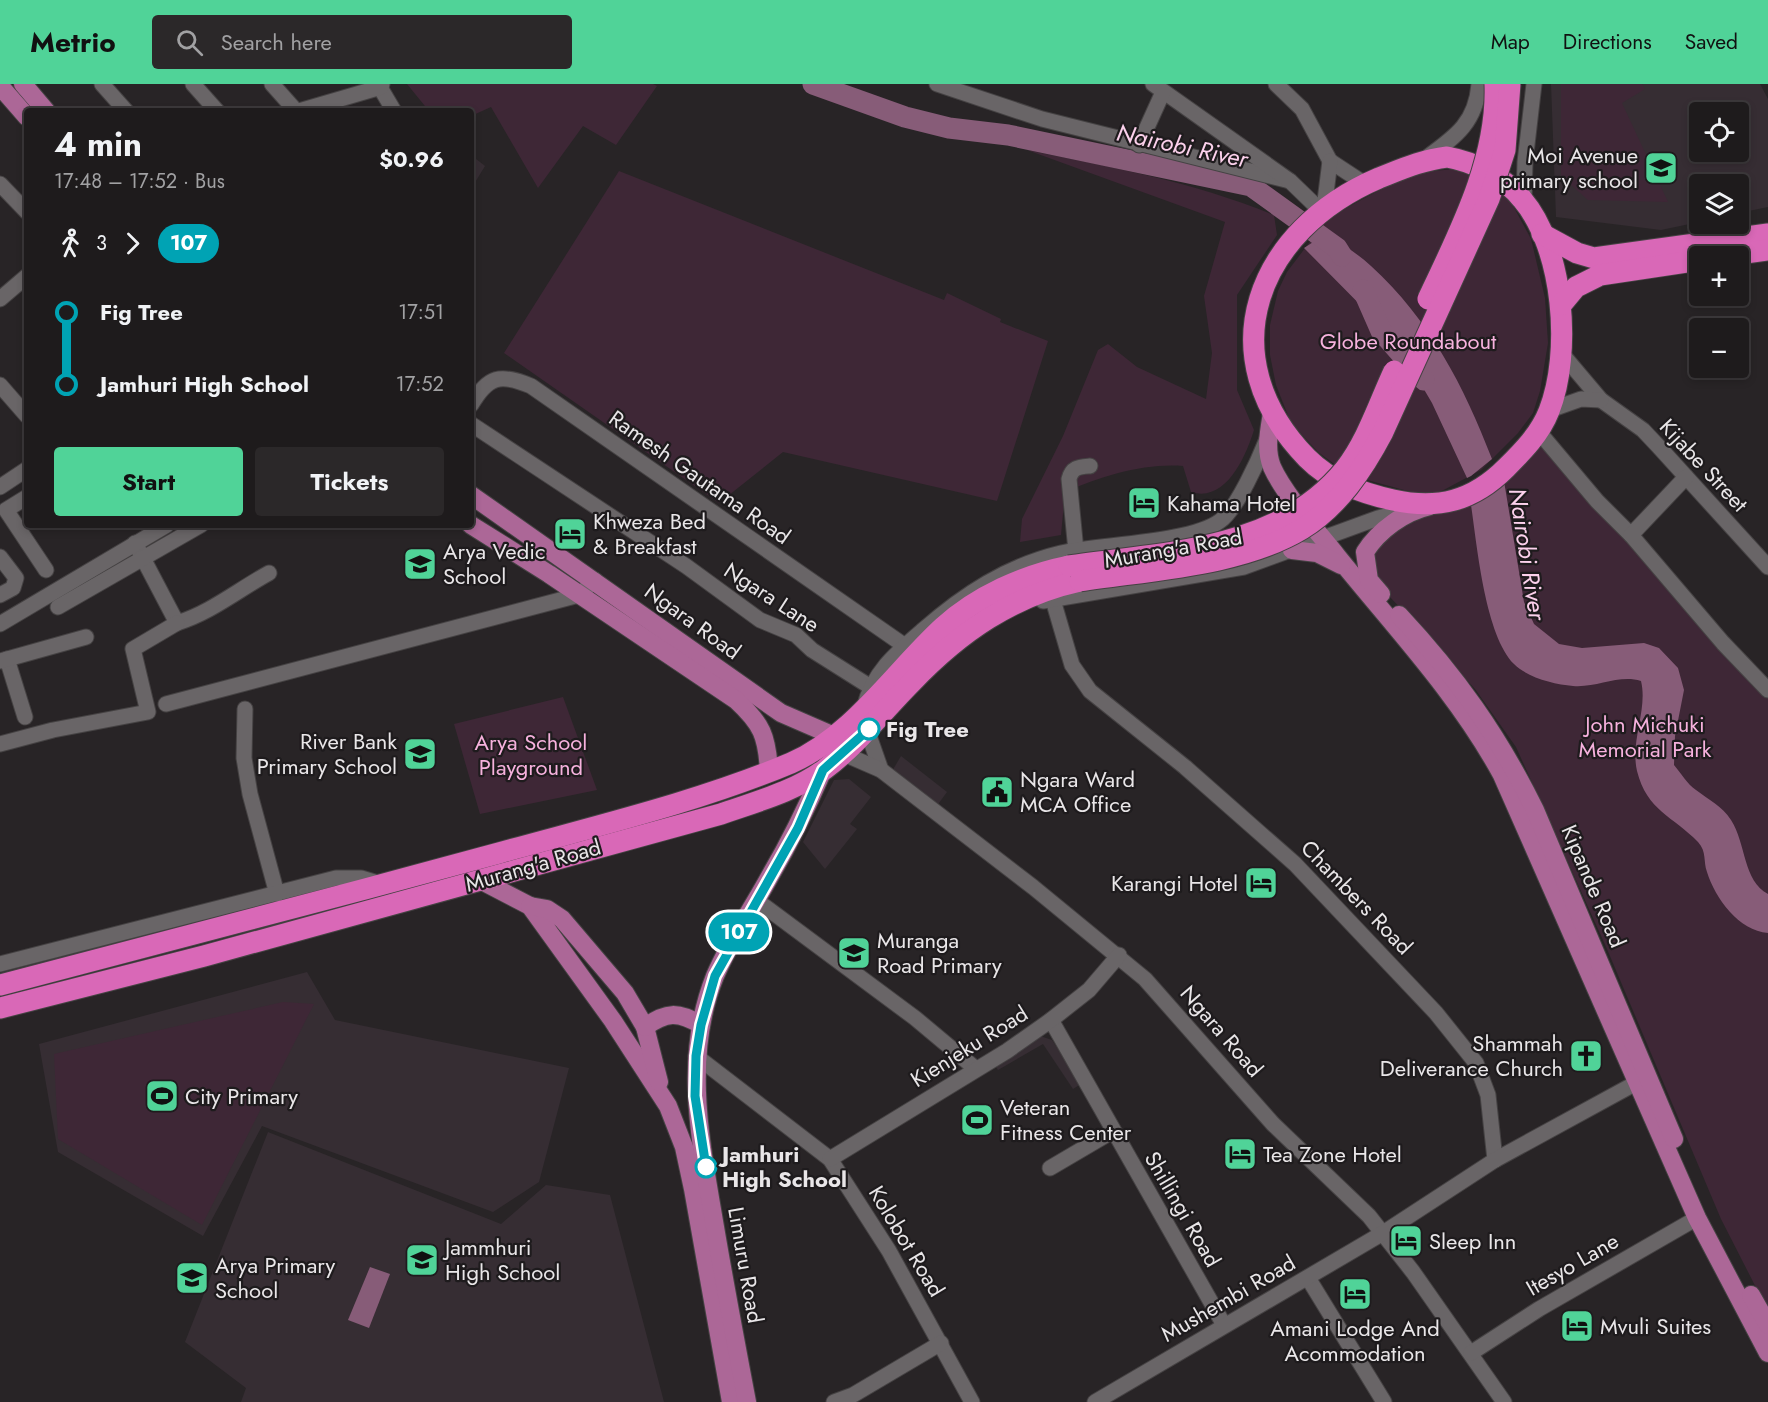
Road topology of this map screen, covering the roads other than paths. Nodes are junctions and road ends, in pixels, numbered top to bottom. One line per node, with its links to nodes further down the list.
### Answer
1 (23, 84): 14 (main road)
2 (102, 84): 15 (street)
3 (193, 84): 16 (street)
4 (272, 84): 17 (street)
5 (937, 84): 21 (street)
6 (1276, 84): 23 (street)
7 (1479, 84): 22 (street)
8 (1495, 84): 63 (highway, Murang'a Road, bridge)
9 (1510, 84): 63 (highway, Murang'a Road, bridge)
10 (1534, 84): 27 (street)
11 (380, 85): 18 (street); 19 (street)
12 (0, 86): 20 (main road)
13 (1158, 88): 21 (street); 24 (street)
14 (43, 108)
15 (123, 108)
16 (214, 108)
17 (294, 108)
18 (307, 108)
19 (392, 108)
20 (24, 114)
21 (1139, 145): 24 (street)
22 (1423, 160): 26 (highway); 27 (highway)
23 (1330, 161): 26 (street); 29 (street)
24 (1290, 181): 29 (street)
25 (0, 184): 28 (street)
26 (1365, 184): 29 (highway)
27 (1524, 200): 30 (highway)
28 (24, 209)
29 (1321, 211): 43 (highway)
30 (1542, 234): 31 (highway); 36 (highway)
31 (1766, 237): 32 (highway)
32 (1746, 246)
33 (1689, 262): 36 (highway)
34 (24, 279): 35 (street)
35 (0, 299)
36 (1561, 305): 37 (highway)
37 (1563, 355): 39 (street, Kijabe Street); 41 (highway)
38 (0, 385): 42 (street)
39 (1601, 400): 41 (street); 49 (street, Kijabe Street)
40 (474, 401): 77 (street, Ramesh Gautama Road)
41 (1550, 410): 45 (highway)
42 (24, 413)
43 (1272, 413): 46 (main road, Kipande Road); 53 (highway)
44 (474, 426): 79 (street, Ngara Lane)
45 (1539, 432): 53 (highway); 57 (street)
46 (1267, 438): 58 (main road, Kipande Road); 63 (street, Murang'a Road)
47 (1090, 466): 63 (street)
48 (24, 471): 50 (street)
49 (1686, 477): 57 (street); 65 (street, Kijabe Street)
50 (0, 487)
51 (474, 497): 68 (main road, Ngara Road)
52 (24, 499): 66 (street)
53 (1424, 507): 58 (street, Murang'a Road); 115 (main road, Kipande Road)
54 (474, 527): 70 (main road, Ngara Road)
55 (162, 528): 59 (street)
56 (196, 528): 62 (street)
57 (1631, 535): 80 (street)
58 (1323, 538): 60 (street, Murang'a Road); 64 (main road, Kipande Road)
59 (135, 543): 62 (street); 75 (street)
60 (1292, 550): 64 (main road, Kipande Road); 71 (street, Murang'a Road)
61 (0, 557): 69 (street)
62 (143, 559): 72 (street); 74 (street)
63 (1075, 566): 73 (highway, Murang'a Road); 77 (street, Murang'a Road); 82 (highway, Murang'a Road)
64 (1346, 567): 105 (main road, Kipande Road)
65 (1768, 567)
66 (46, 570)
67 (269, 573): 74 (street)
68 (595, 580): 70 (street); 87 (main road, Ngara Road)
69 (0, 595)
70 (579, 595): 81 (street); 90 (main road, Ngara Road)
71 (1053, 600): 73 (street, Murang'a Road); 109 (street, Chambers Road)
72 (58, 607)
73 (1005, 607): 85 (highway, Murang'a Road)
74 (177, 623): 86 (street)
75 (0, 624)
76 (86, 637): 78 (street)
77 (905, 646): 79 (street, Murang'a Road)
78 (4, 660): 84 (street)
79 (869, 686): 82 (street, Murang'a Road)
80 (1768, 690)
81 (166, 704)
82 (864, 708): 87 (highway, Murang'a Road)
83 (245, 709): 93 (street)
84 (25, 717)
85 (867, 730): 87 (highway, Murang'a Road); 89 (street)
86 (0, 744)
87 (839, 745): 88 (highway, Murang'a Road); 89 (street, Ngara Road); 90 (highway, Murang'a Road)
88 (823, 770): 91 (highway, Murang'a Road); 94 (main road, Limuru Road)
89 (881, 770): 96 (street, Ngara Road)
90 (769, 771): 92 (highway, Murang'a Road)
91 (480, 880): 95 (main road, Limuru Road); 99 (highway, Murang'a Road)
92 (384, 885): 93 (street, Murang'a Road); 98 (highway, Murang'a Road)
93 (277, 894): 97 (street, Murang'a Road)
94 (756, 900): 101 (main road, Limuru Road); 104 (street)
95 (530, 906): 102 (main road); 106 (main road, Limuru Road)
96 (1119, 955): 100 (street, Kienjeku Road); 112 (street, Ngara Road)
97 (0, 964)
98 (0, 985)
99 (0, 1008)
100 (1051, 1020): 104 (street, Kienjeku Road); 107 (street, Shillingi Road)
101 (701, 1025): 102 (main road); 103 (main road, Limuru Road)
102 (645, 1028): 106 (main road)
103 (696, 1056): 108 (street, Kolobot Road); 120 (main road, Limuru Road)
104 (976, 1069): 108 (street, Kienjeku Road)
105 (1636, 1083): 109 (street); 111 (main road, Kipande Road)
106 (661, 1092): 119 (main road, Limuru Road)
107 (1113, 1131): 110 (street); 114 (street, Shillingi Road)
108 (830, 1159): 116 (street, Kolobot Road)
109 (1495, 1160): 112 (street)
110 (1050, 1168)
111 (1697, 1218): 117 (street, Itesyo Lane); 118 (main road, Kipande Road)
112 (1383, 1233): 113 (street, Mushembi Road); 117 (street, Ngara Road)
113 (1308, 1278): 114 (street, Mushembi Road); 124 (street)
114 (1224, 1324): 123 (street, Mushembi Road)
115 (1768, 1325)
116 (941, 1343): 121 (street); 122 (street, Kolobot Road)
117 (1471, 1353): 125 (street, Ngara Road)
118 (1768, 1353)
119 (731, 1402)
120 (747, 1402)
121 (834, 1402)
122 (972, 1402)
123 (1095, 1402)
124 (1383, 1402)
125 (1504, 1402)

